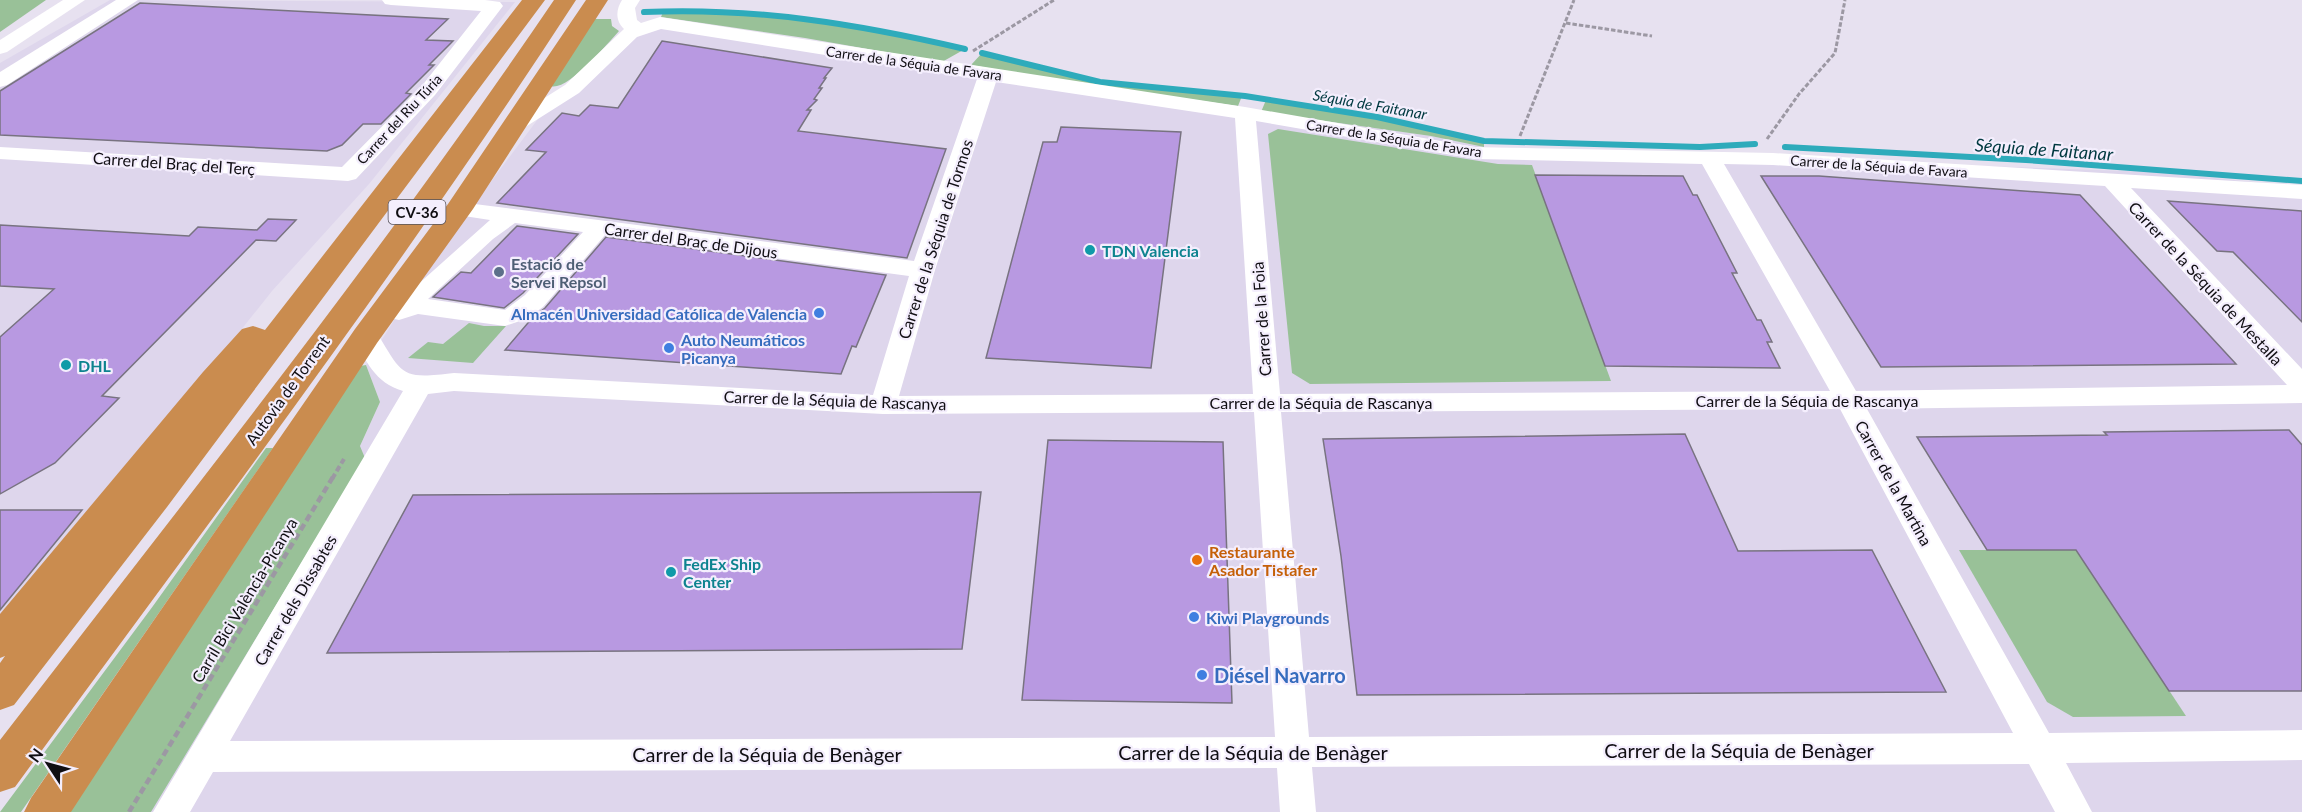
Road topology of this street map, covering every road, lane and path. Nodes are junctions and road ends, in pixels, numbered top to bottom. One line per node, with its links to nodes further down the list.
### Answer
1 (129, 0): 17 (street)
2 (391, 0): 25 (street, Carrer del Riu Túria)
3 (534, 0): 19 (highway, CV-36)
4 (565, 0): 47 (highway, Autovia de Torrent / CV-36)
5 (597, 0): 20 (highway)
6 (631, 0): 12 (street)
7 (1054, 0): 15 (path)
8 (1574, 0): 11 (path)
9 (1845, 0): 24 (path)
10 (76, 1): 14 (street)
11 (1566, 23): 13 (path); 21 (path)
12 (638, 29): 15 (street, Carrer de la Séquia de Favara); 20 (street)
13 (1652, 36)
14 (0, 48)
15 (950, 69): 16 (street, Carrer de la Séquia de Favara)
16 (989, 74): 18 (street, Carrer de la Séquia de Favara); 31 (street, Carrer de la Séquia de Tormos)
17 (0, 81)
18 (1245, 113): 23 (street, Carrer de la Séquia de Favara); 38 (street, Carrer de la Foia)
19 (448, 114): 41 (highway); 42 (highway, CV-36)
20 (512, 127): 28 (highway)
21 (1519, 136)
22 (0, 153): 25 (street, Carrer del Braç del Terç)
23 (1709, 157): 24 (street, Carrer de la Séquia de Favara); 37 (street, Carrer de la Martina)
24 (1773, 159): 26 (street, Carrer de la Séquia de Favara)
25 (348, 174)
26 (2111, 180): 27 (street, Carrer de la Séquia de Favara); 34 (street, Carrer de la Séquia de Mestalla)
27 (2302, 192)
28 (459, 209): 29 (street, Carrer del Braç de Dijous); 33 (highway)
29 (510, 216): 30 (street, Carrer del Braç de Dijous); 32 (street)
30 (599, 228): 31 (street, Carrer del Braç de Dijous); 32 (street)
31 (923, 270): 39 (street, Carrer de la Séquia de Tormos)
32 (408, 307): 33 (street)
33 (369, 334): 35 (street); 48 (highway)
34 (2302, 385)
35 (418, 388): 39 (street, Carrer de la Séquia de Rascanya); 46 (street, Carrer dels Dissabtes)
36 (2302, 394): 37 (street, Carrer de la Séquia de Rascanya)
37 (1848, 400): 38 (street, Carrer de la Séquia de Rascanya); 44 (street, Carrer de la Martina)
38 (1267, 402): 39 (street, Carrer de la Séquia de Rascanya); 45 (street, Carrer de la Foia)
39 (883, 405)
40 (347, 455): 49 (path, Carril Bici València-Picanya)
41 (0, 642)
42 (0, 693)
43 (2302, 745): 44 (street, Carrer de la Séquia de Benàger)
44 (2039, 749): 45 (street, Carrer de la Séquia de Benàger); 52 (street, Carrer de la Martina)
45 (1293, 751): 46 (street, Carrer de la Séquia de Benàger); 51 (street, Carrer de la Foia)
46 (203, 757): 50 (street, Carrer dels Dissabtes)
47 (0, 773)
48 (46, 812)
49 (129, 812)
50 (171, 812)
51 (1298, 812)
52 (2074, 812)

